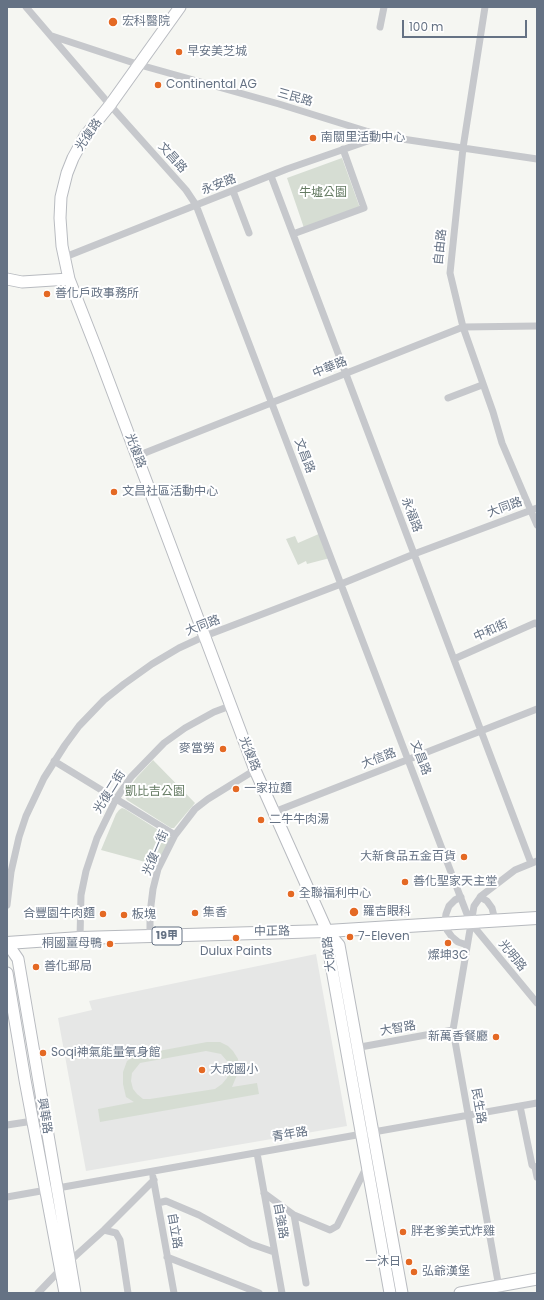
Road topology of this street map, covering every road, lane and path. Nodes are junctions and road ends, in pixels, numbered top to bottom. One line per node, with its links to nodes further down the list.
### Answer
1 (26, 7): 6 (street, 文昌路)
2 (180, 7): 7 (main road, 光復路)
3 (384, 7): 5 (street)
4 (485, 7): 10 (street, 自由路)
5 (380, 27)
6 (52, 36): 7 (street, 三民路); 8 (street, 文昌路)
7 (140, 65): 8 (main road, 光復路); 9 (street, 三民路)
8 (110, 105): 15 (street, 文昌路); 18 (main road, 光復路)
9 (382, 136): 10 (street, 三民路); 11 (street, 永安路)
10 (463, 148): 12 (street, 三民路); 22 (street, 自由路)
11 (343, 149): 13 (street, 永安路); 17 (street)
12 (537, 159)
13 (271, 176): 14 (street, 永安路); 17 (street, 永福路)
14 (233, 191): 15 (street, 永安路); 16 (street)
15 (196, 205): 18 (street, 永安路); 26 (street, 文昌路)
16 (249, 233)
17 (293, 234): 23 (street, 永福路)
18 (64, 257): 20 (main road, 光復路)
19 (7, 279): 20 (main road)
20 (69, 279): 27 (main road, 光復路)
21 (537, 326): 22 (street, 中華路)
22 (463, 328): 23 (street, 中華路); 24 (street, 自由路)
23 (346, 374): 26 (street, 中華路); 30 (street, 永福路)
24 (482, 385): 25 (street); 28 (street, 自由路)
25 (448, 398)
26 (272, 403): 27 (street, 中華路); 31 (street, 文昌路)
27 (137, 456): 33 (main road, 光復路)
28 (533, 509): 29 (street, 自由路); 30 (street, 大同路)
29 (537, 525)
30 (414, 554): 31 (street, 大同路); 34 (street, 永福路)
31 (341, 584): 33 (street, 大同路); 38 (street, 文昌路)
32 (537, 624): 34 (street, 中和街)
33 (205, 636): 35 (main road, 光復路); 39 (street, 大同路)
34 (454, 659): 37 (street, 永福路)
35 (230, 706): 40 (main road, 光復路); 41 (street, 光復二街)
36 (537, 709): 37 (street, 大信路)
37 (481, 731): 38 (street, 大信路); 44 (street, 永福路)
38 (408, 759): 42 (street, 大信路); 45 (street, 文昌路)
39 (54, 761): 41 (street); 47 (street, 大同路)
40 (255, 770): 42 (main road, 光復路); 43 (street, 光復一街)
41 (116, 799): 43 (street); 54 (street, 光復二街)
42 (274, 812): 52 (main road, 光復路)
43 (175, 834): 53 (street, 光復一街)
44 (534, 862): 46 (street)
45 (461, 897): 50 (street, 文昌路); 51 (street)
46 (480, 897): 49 (street); 50 (street, 民生路)
47 (7, 905)
48 (537, 918): 49 (main road, 中正路 / 19甲)
49 (495, 920): 50 (main road, 中正路 / 19甲)
50 (470, 922): 51 (main road, 中正路 / 19甲); 56 (street, 民生路); 58 (street, 光明路)
51 (445, 923): 52 (main road, 中正路 / 19甲); 56 (street)
52 (326, 931): 53 (main road, 中正路 / 19甲); 60 (main road, 大成路)
53 (150, 936): 54 (main road, 中正路 / 19甲)
54 (80, 938): 55 (main road, 中正路 / 19甲)
55 (7, 942): 72 (main road, 興華路)
56 (467, 945): 59 (street, 民生路)
57 (7, 973): 64 (main road, 興華路)
58 (537, 1003)
59 (453, 1030): 60 (street, 大智路); 63 (street, 民生路)
60 (352, 1048): 66 (main road, 大成路)
61 (537, 1103): 62 (street, 青年路)
62 (520, 1106): 63 (street, 青年路); 70 (street)
63 (468, 1115): 66 (street, 青年路); 83 (street, 民生路)
64 (33, 1120): 65 (street); 72 (main road, 興華路)
65 (7, 1125)
66 (367, 1133): 67 (street, 青年路); 68 (main road, 大成路); 92 (main road, 大成路)
67 (257, 1152): 69 (street, 青年路); 73 (street, 自強路)
68 (367, 1166): 76 (street); 91 (main road, 大成路)
69 (152, 1172): 71 (street, 自立路); 72 (street, 青年路)
70 (537, 1177)
71 (154, 1180): 75 (street, 自立路); 77 (street)
72 (51, 1189): 74 (street, 青年路); 80 (main road, 興華路)
73 (264, 1193): 76 (street); 78 (street, 自強路)
74 (7, 1197)
75 (158, 1203): 78 (street); 79 (street, 自立路)
76 (294, 1215): 82 (street)
77 (104, 1230): 80 (street); 87 (street)
78 (274, 1252): 90 (street, 自強路)
79 (167, 1257): 88 (street, 自立路); 89 (street)
80 (65, 1265): 84 (street); 85 (main road, 興華路); 86 (main road, 興華路)
81 (537, 1279): 83 (main road)
82 (306, 1283)
83 (500, 1290): 93 (main road)
84 (38, 1293)
85 (65, 1293)
86 (75, 1293)
87 (128, 1293)
88 (174, 1293)
89 (259, 1293)
90 (282, 1293)
91 (390, 1293)
92 (402, 1293)
93 (460, 1293)

